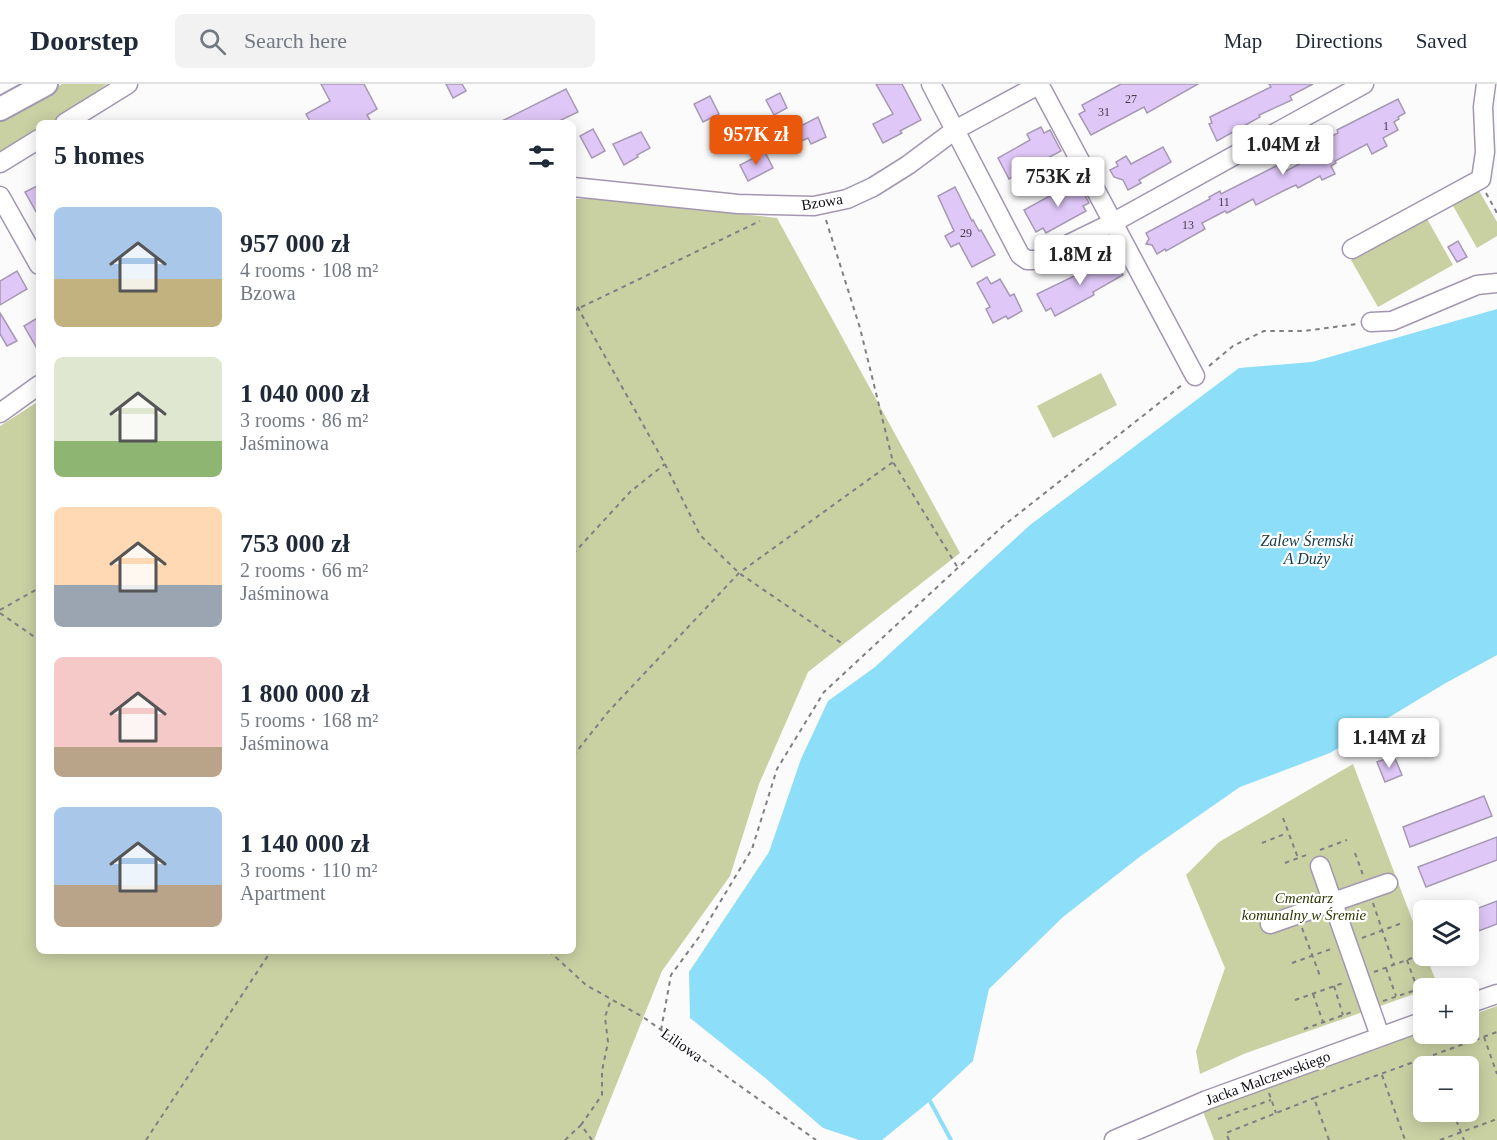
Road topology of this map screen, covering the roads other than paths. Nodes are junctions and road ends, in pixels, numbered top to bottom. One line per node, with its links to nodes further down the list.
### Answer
1 (46, 84): 7 (main road)
2 (128, 84): 8 (street)
3 (931, 84): 9 (street)
4 (1364, 84): 14 (street)
5 (1487, 84): 15 (street)
6 (1034, 86): 9 (street, Bzowa); 14 (street)
7 (0, 109)
8 (70, 120)
9 (955, 130): 12 (street, Bzowa); 14 (street)
10 (36, 141): 11 (street)
11 (0, 163)
12 (576, 187)
13 (0, 195): 16 (street)
14 (1114, 222): 19 (street)
15 (1352, 249)
16 (36, 260)
17 (1497, 283): 18 (street)
18 (1371, 322)
19 (1195, 376)
20 (36, 387): 21 (street)
21 (0, 413)
22 (1320, 866): 24 (street)
23 (1388, 883): 24 (street)
24 (1333, 903): 25 (street); 29 (street)
25 (1270, 924)
26 (1497, 994): 27 (street)
27 (1479, 1000)
28 (1413, 1025): 29 (street, Jacka Malczewskiego)
29 (1380, 1036): 30 (street, Jacka Malczewskiego)
30 (1114, 1140)

